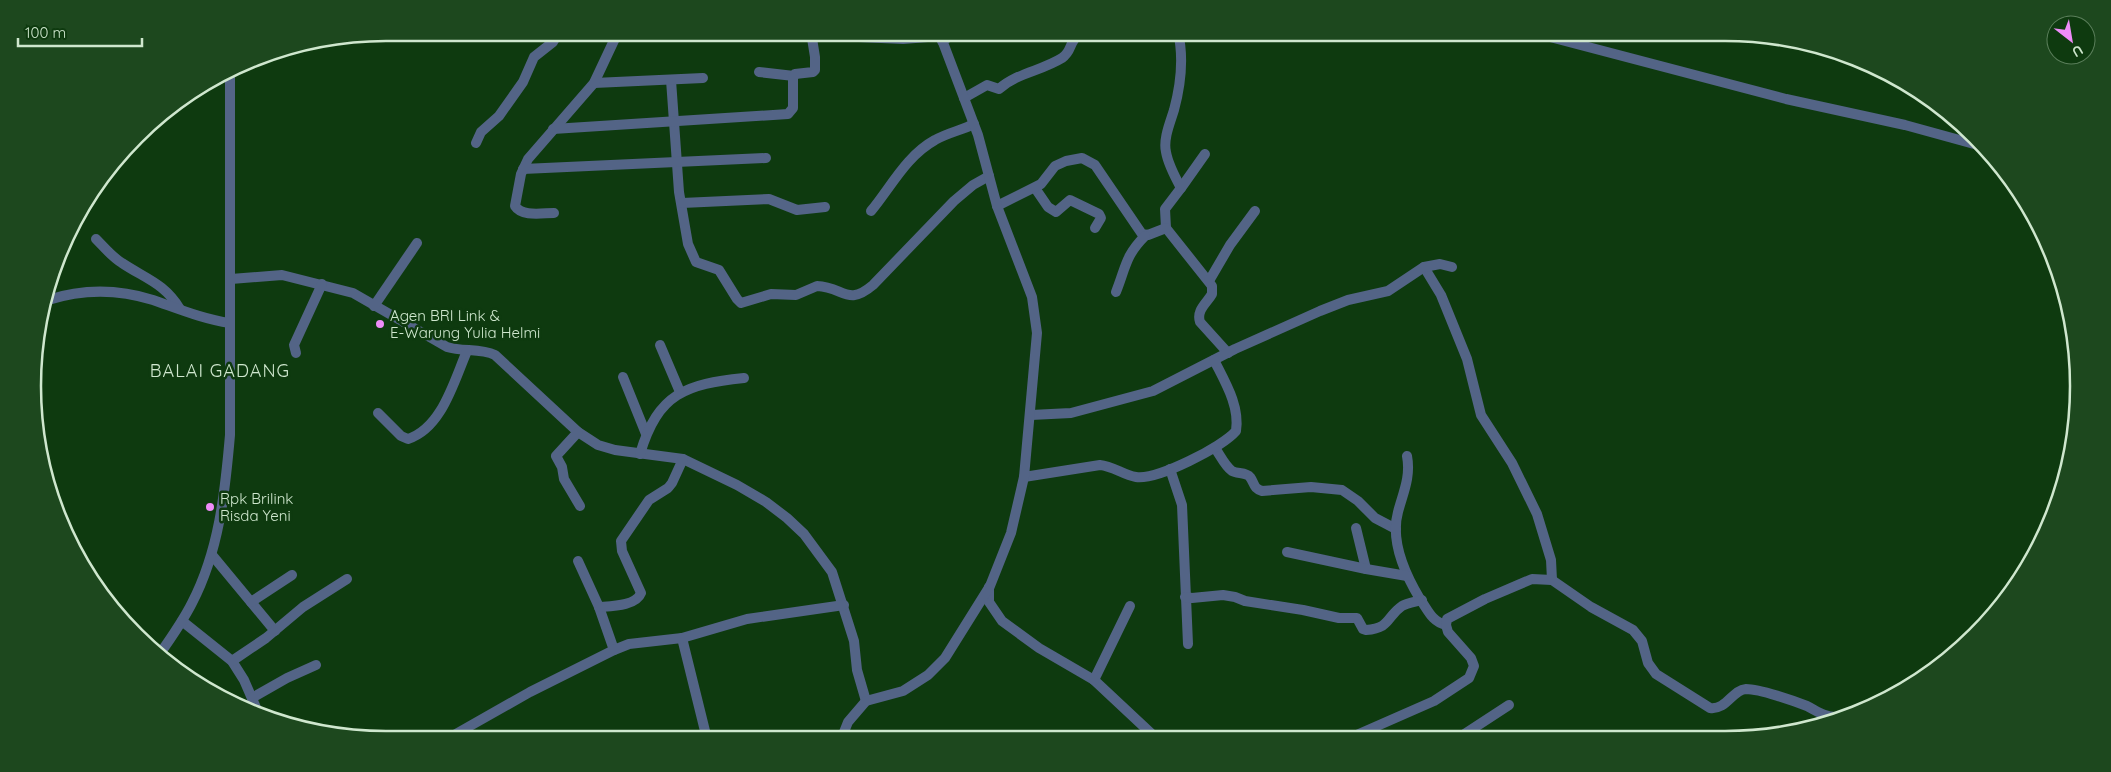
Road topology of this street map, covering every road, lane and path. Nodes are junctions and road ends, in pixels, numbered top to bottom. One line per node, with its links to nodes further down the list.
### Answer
1 (554, 41): 18 (street)
2 (614, 41): 13 (street)
3 (812, 41): 9 (street)
4 (942, 41): 14 (street)
5 (1072, 41): 14 (street)
6 (1180, 41): 26 (street)
7 (1564, 41): 19 (street)
8 (759, 72): 9 (street)
9 (794, 76): 15 (street)
10 (703, 78): 12 (street)
11 (230, 79): 40 (street)
12 (671, 80): 13 (street); 15 (street)
13 (594, 83): 17 (street)
14 (964, 98): 16 (street)
15 (675, 122): 17 (street); 22 (street)
16 (974, 124): 24 (street); 30 (street)
17 (553, 129): 23 (street)
18 (476, 143)
19 (1970, 143)
20 (1205, 154): 26 (street)
21 (766, 158): 22 (street)
22 (678, 161): 23 (street); 27 (street)
23 (523, 169): 32 (street)
24 (989, 176): 27 (street); 28 (street)
25 (1035, 188): 28 (street); 33 (street); 35 (street)
26 (1181, 188): 34 (street)
27 (682, 203): 29 (street)
28 (997, 206): 57 (street)
29 (825, 207)
30 (871, 211)
31 (1255, 211): 41 (street)
32 (554, 213)
33 (1095, 228)
34 (1166, 228): 35 (street); 41 (street)
35 (1145, 236): 43 (street)
36 (96, 239): 46 (street)
37 (417, 243): 45 (street)
38 (1424, 267): 39 (street); 51 (street); 76 (street)
39 (1452, 267)
40 (231, 279): 42 (street); 47 (street)
41 (1209, 281): 51 (street)
42 (322, 284): 45 (street); 50 (street)
43 (1116, 292)
44 (53, 299): 46 (street)
45 (374, 306): 49 (street)
46 (180, 309): 47 (street)
47 (230, 323): 70 (street)
48 (660, 345): 55 (street)
49 (467, 351): 56 (street); 58 (street)
50 (296, 353)
51 (1228, 353): 52 (street)
52 (1214, 360): 57 (street); 60 (street)
53 (623, 377): 59 (street)
54 (744, 378): 55 (street)
55 (680, 392): 59 (street)
56 (378, 413)
57 (1031, 415): 65 (street)
58 (578, 432): 61 (street); 66 (street)
59 (646, 434): 61 (street)
60 (1215, 448): 64 (street); 68 (street)
61 (640, 454): 63 (street)
62 (1407, 456): 68 (street)
63 (683, 459): 81 (street); 83 (street)
64 (1170, 469): 65 (street); 78 (street)
65 (1024, 477): 77 (street)
66 (580, 506)
67 (1356, 528): 72 (street)
68 (1396, 530): 74 (street)
69 (1287, 552): 72 (street)
70 (212, 555): 80 (street); 84 (street)
71 (578, 561): 83 (street)
72 (1366, 569): 74 (street)
73 (292, 575): 80 (street)
74 (1407, 576): 79 (street)
75 (347, 579): 86 (street)
76 (1552, 580): 85 (street); 98 (street)
77 (990, 586): 93 (street); 95 (street)
78 (1185, 597): 79 (street); 88 (street)
79 (1422, 600): 85 (street)
80 (251, 602): 86 (street)
81 (844, 606): 87 (street); 95 (street)
82 (1130, 606): 93 (street)
83 (599, 607): 90 (street)
84 (182, 621): 89 (street); 91 (street)
85 (1446, 626): 103 (street)
86 (275, 631): 91 (street)
87 (682, 638): 90 (street); 100 (street)
88 (1188, 644)
89 (163, 649)
90 (614, 650): 99 (street)
91 (232, 661): 94 (street)
92 (316, 665): 94 (street)
93 (1094, 680): 102 (street)
94 (252, 698): 96 (street)
95 (866, 701): 101 (street)
96 (255, 705)
97 (1509, 705): 104 (street)
98 (1824, 716)
99 (461, 731)
100 (705, 731)
101 (844, 731)
102 (1149, 731)
103 (1366, 731)
104 (1469, 731)

